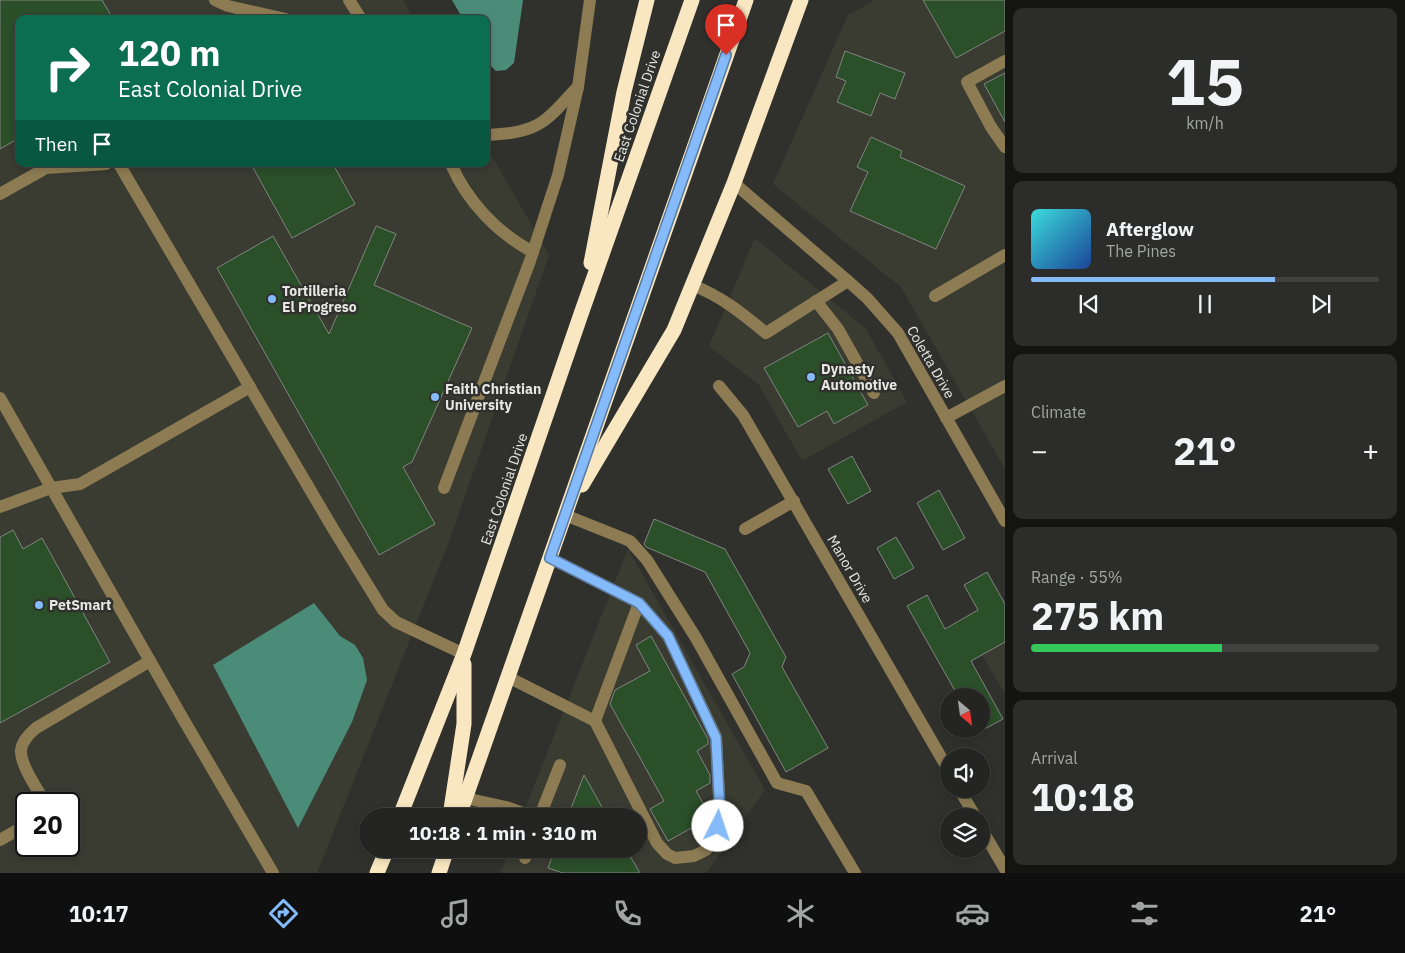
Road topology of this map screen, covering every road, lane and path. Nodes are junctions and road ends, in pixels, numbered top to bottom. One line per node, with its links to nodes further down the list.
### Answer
1 (215, 0): 8 (street)
2 (349, 0): 9 (street)
3 (590, 0): 11 (street)
4 (647, 0): 25 (highway)
5 (692, 0): 25 (highway, East Colonial Drive)
6 (746, 0): 36 (highway)
7 (801, 0): 17 (highway)
8 (268, 15)
9 (358, 15)
10 (1005, 61): 13 (street)
11 (578, 87): 12 (street); 19 (street)
12 (490, 135)
13 (1005, 147)
14 (61, 167): 18 (street)
15 (121, 167): 28 (street)
16 (453, 167): 19 (street)
17 (734, 183): 21 (street, Coletta Drive); 22 (highway)
18 (0, 194)
19 (533, 252): 33 (street)
20 (1005, 255): 23 (street)
21 (848, 281): 24 (street); 31 (street, Coletta Drive)
22 (692, 285): 24 (street); 36 (highway)
23 (935, 296)
24 (816, 301): 29 (street)
25 (581, 314): 41 (highway, East Colonial Drive)
26 (719, 386): 34 (street, Manor Drive)
27 (1005, 386): 31 (street)
28 (250, 387): 32 (street); 41 (street)
29 (874, 392)
30 (0, 398): 32 (street)
31 (946, 418): 37 (street, Coletta Drive)
32 (51, 488): 35 (street); 42 (street)
33 (444, 488)
34 (794, 501): 38 (street); 45 (street, Manor Drive)
35 (0, 508)
36 (565, 515): 39 (highway); 61 (street)
37 (1005, 522)
38 (745, 529)
39 (550, 558): 40 (street); 43 (highway)
40 (639, 603): 44 (street); 44 (street)
41 (464, 654): 49 (highway, East Colonial Drive); 50 (highway)
42 (150, 661): 47 (street); 59 (street)
43 (508, 677): 44 (street); 48 (highway)
44 (595, 721)
45 (940, 755)
46 (560, 765): 53 (street)
47 (39, 792)
48 (465, 798): 51 (highway); 52 (street)
49 (403, 808)
50 (451, 808)
51 (462, 808)
52 (509, 808)
53 (543, 808)
54 (15, 831): 55 (street)
55 (0, 840)
56 (990, 843): 58 (street)
57 (383, 858): 60 (highway)
58 (1005, 869)
59 (274, 873)
60 (377, 873)
61 (855, 873)

